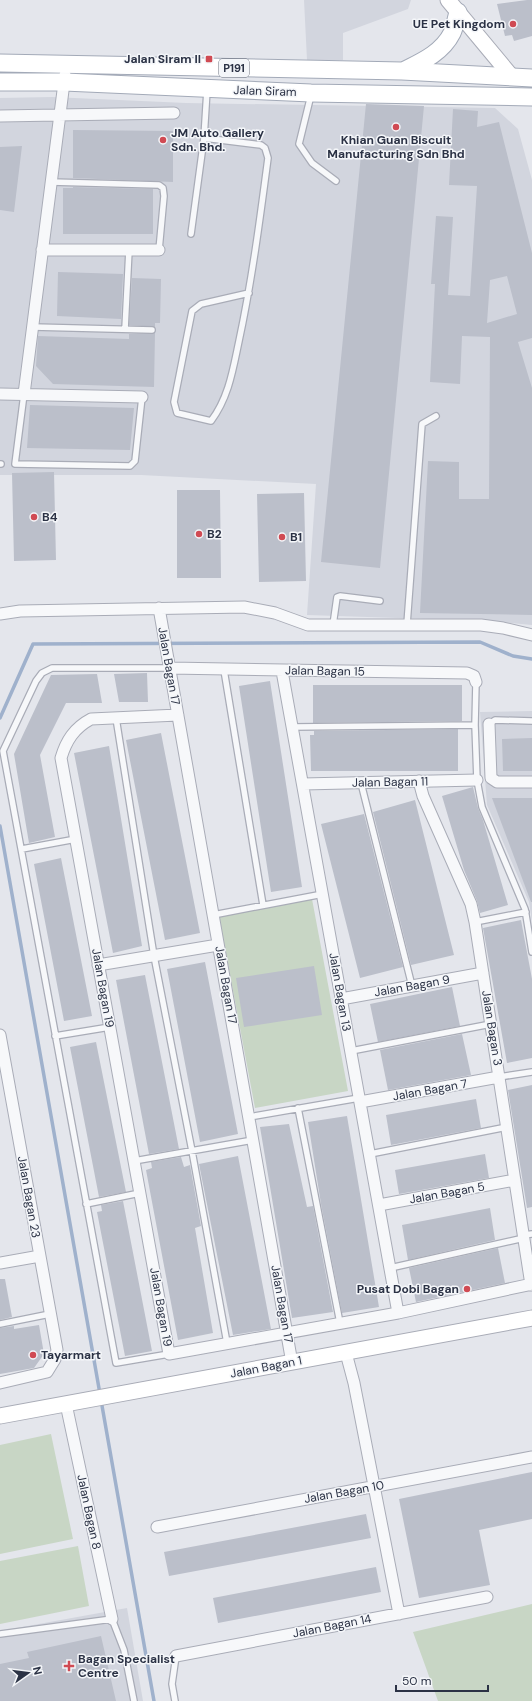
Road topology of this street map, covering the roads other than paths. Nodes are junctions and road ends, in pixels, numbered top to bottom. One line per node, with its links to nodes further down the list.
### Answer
1 (453, 6): 4 (main road); 5 (street)
2 (0, 63): 3 (main road, Jalan Siram / P191)
3 (66, 64): 4 (main road, Jalan Siram / P191); 8 (street)
4 (402, 71): 5 (main road, Jalan Siram / P191)
5 (512, 77): 6 (main road, Jalan Siram); 11 (main road)
6 (532, 78)
7 (0, 82): 8 (main road, Jalan Siram / P191)
8 (64, 82): 9 (main road, Jalan Siram / P191); 13 (street)
9 (207, 89): 10 (main road, Jalan Siram / P191); 15 (lane)
10 (312, 93): 11 (main road, Jalan Siram / P191); 17 (lane)
11 (531, 99)
12 (174, 113): 13 (street)
13 (60, 115): 14 (street); 16 (street)
14 (0, 116)
15 (204, 138): 18 (lane); 22 (lane)
16 (51, 182): 19 (street); 21 (lane)
17 (336, 182)
18 (191, 234)
19 (42, 250): 20 (street); 23 (street)
20 (129, 250): 21 (street); 24 (lane)
21 (159, 250)
22 (249, 293): 22 (lane)
23 (32, 327): 24 (lane); 27 (street)
24 (126, 329): 25 (lane)
25 (152, 330)
26 (0, 394): 27 (street)
27 (24, 394): 28 (street); 28 (lane)
28 (142, 397)
29 (436, 416): 33 (lane)
30 (380, 601): 34 (lane)
31 (159, 608): 32 (street); 34 (street); 36 (street, Jalan Bagan 17)
32 (0, 614)
33 (407, 624): 34 (street); 35 (street)
34 (333, 626)
35 (532, 635)
36 (170, 668): 37 (street, Jalan Bagan 15); 40 (street, Jalan Bagan 17); 52 (lane)
37 (224, 670): 38 (street, Jalan Bagan 15); 54 (lane)
38 (282, 671): 39 (street, Jalan Bagan 15); 45 (street, Jalan Bagan 13)
39 (476, 682): 44 (lane)
40 (178, 715): 41 (street, Jalan Bagan 19); 56 (street, Jalan Bagan 17)
41 (116, 718): 51 (street, Jalan Bagan 19); 60 (lane)
42 (532, 721): 43 (lane)
43 (489, 724): 48 (street)
44 (475, 725): 45 (lane); 46 (lane)
45 (293, 728): 50 (street, Jalan Bagan 13)
46 (477, 780): 47 (street, Jalan Bagan 11); 55 (lane)
47 (419, 781): 49 (street, Jalan Bagan 11); 57 (street, Jalan Bagan 3)
48 (532, 782)
49 (360, 783): 50 (street, Jalan Bagan 11); 63 (lane)
50 (303, 784): 53 (street, Jalan Bagan 13)
51 (76, 839): 52 (lane); 61 (street, Jalan Bagan 19)
52 (22, 849): 67 (lane)
53 (323, 894): 54 (lane); 64 (street, Jalan Bagan 13)
54 (263, 905): 56 (lane)
55 (526, 912): 57 (lane); 59 (lane)
56 (214, 915): 58 (street, Jalan Bagan 17)
57 (475, 922): 62 (street, Jalan Bagan 3)
58 (218, 945): 60 (street); 74 (street, Jalan Bagan 17)
59 (532, 952)
60 (154, 956): 61 (street); 77 (lane)
61 (98, 965): 66 (street, Jalan Bagan 19)
62 (483, 973): 63 (street, Jalan Bagan 9); 65 (street, Jalan Bagan 3)
63 (412, 986): 64 (street, Jalan Bagan 9)
64 (342, 999): 69 (street, Jalan Bagan 13)
65 (491, 1024): 69 (lane); 71 (street, Jalan Bagan 3)
66 (110, 1027): 67 (lane); 79 (street, Jalan Bagan 19)
67 (56, 1036): 82 (lane)
68 (0, 1041): 85 (street, Jalan Bagan 23)
69 (351, 1051): 72 (street, Jalan Bagan 13)
70 (532, 1072): 71 (lane)
71 (499, 1077): 72 (street, Jalan Bagan 7); 75 (street, Jalan Bagan 3)
72 (360, 1100): 73 (lane); 78 (street, Jalan Bagan 13)
73 (298, 1108): 74 (lane); 92 (lane)
74 (249, 1117): 76 (street, Jalan Bagan 17)
75 (507, 1127): 78 (lane); 80 (street, Jalan Bagan 3)
76 (253, 1140): 77 (lane); 94 (street, Jalan Bagan 17)
77 (192, 1151): 79 (lane); 95 (lane)
78 (370, 1154): 83 (street, Jalan Bagan 13)
79 (134, 1161): 81 (street, Jalan Bagan 19)
80 (515, 1180): 83 (street, Jalan Bagan 5); 84 (street, Jalan Bagan 3)
81 (140, 1193): 82 (lane); 97 (street, Jalan Bagan 19)
82 (86, 1204): 97 (lane)
83 (379, 1205): 87 (street, Jalan Bagan 13)
84 (526, 1236): 87 (lane); 88 (street, Jalan Bagan 3)
85 (40, 1256): 86 (street); 90 (street, Jalan Bagan 23)
86 (0, 1263)
87 (390, 1268): 89 (street, Jalan Bagan 13)
88 (531, 1284): 89 (street)
89 (398, 1313): 92 (street)
90 (50, 1314): 93 (lane); 99 (street, Jalan Bagan 23)
91 (532, 1318): 96 (street, Jalan Bagan 1)
92 (340, 1323): 94 (street)
93 (0, 1324)
94 (287, 1333): 95 (street); 98 (street, Jalan Bagan 17)
95 (227, 1343): 97 (street)
96 (346, 1352): 98 (street, Jalan Bagan 1); 103 (street)
97 (169, 1354)
98 (292, 1363): 100 (street, Jalan Bagan 1)
99 (0, 1382)
100 (72, 1403): 101 (street, Jalan Bagan 1); 107 (street, Jalan Bagan 8)
101 (0, 1416)
102 (532, 1457): 103 (street, Jalan Bagan 10)
103 (373, 1487): 104 (street, Jalan Bagan 10); 106 (street)
104 (156, 1527)
105 (487, 1597): 106 (street, Jalan Bagan 14)
106 (399, 1614): 109 (street, Jalan Bagan 14)
107 (112, 1619): 108 (lane); 110 (lane)
108 (0, 1634)
109 (176, 1656): 111 (lane)
110 (134, 1701)
111 (175, 1701)

